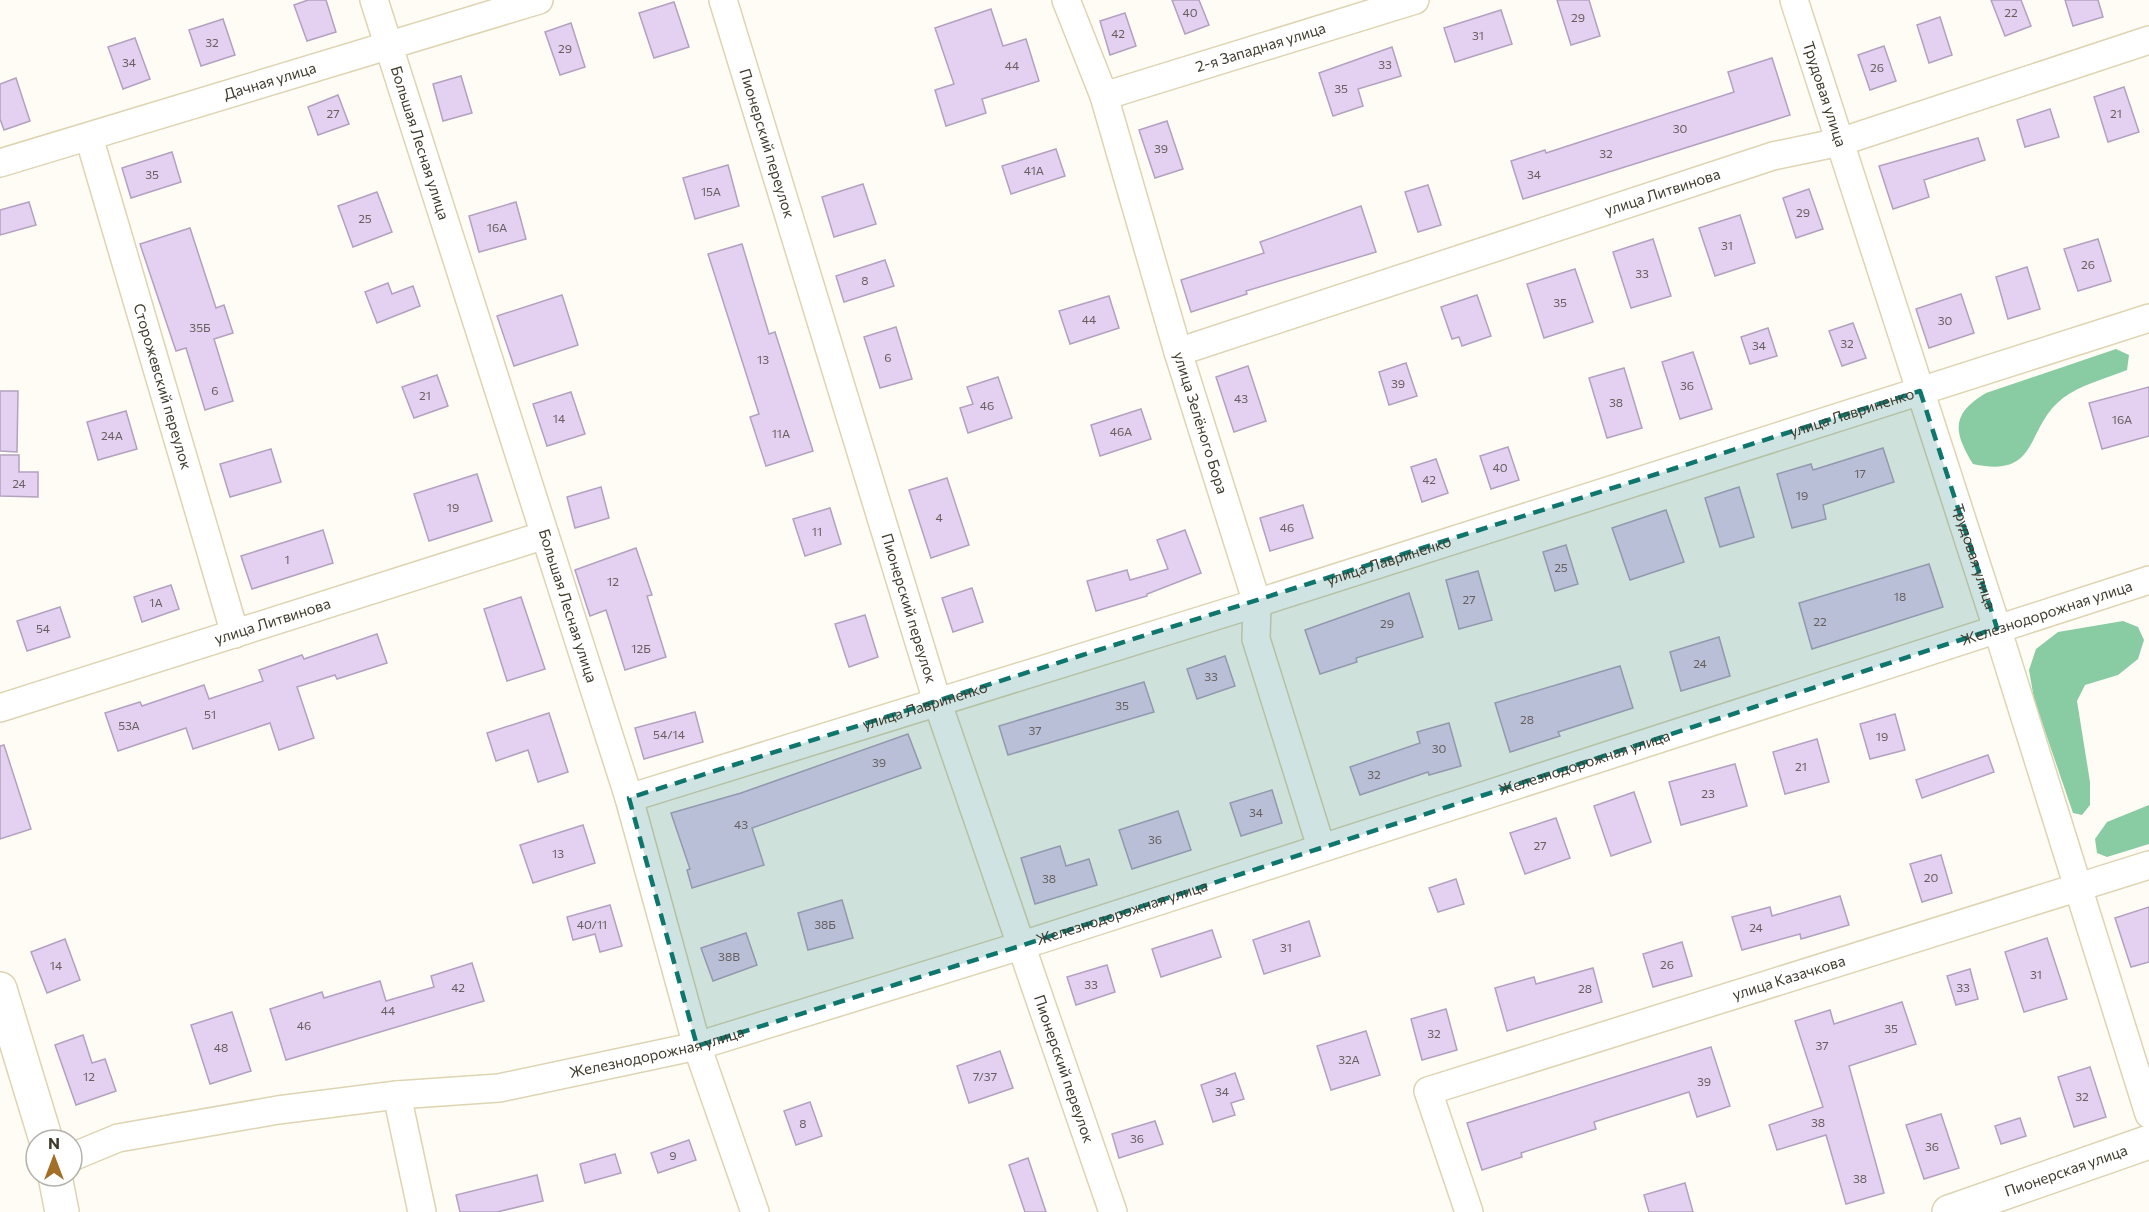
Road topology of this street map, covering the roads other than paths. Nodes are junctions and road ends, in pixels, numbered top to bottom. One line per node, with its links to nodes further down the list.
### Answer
1 (374, 0): 8 (street, Большая Лесная улица)
2 (539, 0): 8 (street, Дачная улица)
3 (723, 0): 21 (street, Пионерский переулок)
4 (1066, 0): 9 (street, улица Зелёного Бора)
5 (1416, 0): 9 (street, 2-я Западная улица)
6 (1794, 0): 11 (street, Трудовая улица)
7 (2149, 40): 11 (street, улица Литвинова)
8 (388, 44): 10 (street, Дачная улица); 16 (street, Большая Лесная улица)
9 (1104, 96): 14 (street, улица Зелёного Бора)
10 (89, 137): 12 (street, Дачная улица); 20 (street, Сторожевский переулок)
11 (1840, 142): 14 (street, улица Литвинова); 15 (street, Трудовая улица)
12 (0, 163)
13 (2149, 318): 15 (street, улица Лавриненко)
14 (1178, 352): 18 (street, улица Зелёного Бора)
15 (1920, 391): 18 (street, улица Лавриненко); 19 (street, Трудовая улица)
16 (545, 535): 20 (street, улица Литвинова); 23 (street, Большая Лесная улица)
17 (2149, 580): 19 (street, Железнодорожная улица)
18 (1257, 603): 21 (street, улица Лавриненко); 24 (street, улица Зелёного Бора)
19 (1997, 628): 24 (street, Железнодорожная улица); 26 (street, Трудовая улица)
20 (235, 634): 22 (street, улица Литвинова)
21 (937, 701): 23 (street, улица Лавриненко); 27 (street, Пионерский переулок)
22 (0, 708)
23 (629, 798): 29 (street, Большая Лесная улица)
24 (1322, 847): 27 (street, Железнодорожная улица)
25 (2149, 865): 26 (street, улица Казачкова)
26 (2078, 887): 31 (street, Трудовая улица); 40 (street, улица Казачкова)
27 (1020, 946): 29 (street, Железнодорожная улица); 39 (street, Пионерский переулок)
28 (0, 989): 32 (street)
29 (697, 1046): 30 (street, Железнодорожная улица); 38 (street, Большая Лесная улица)
30 (397, 1095): 34 (street, Железнодорожная улица); 37 (street)
31 (2149, 1114)
32 (42, 1128)
33 (2149, 1142): 41 (street, Пионерская улица)
34 (84, 1151)
35 (57, 1188): 36 (street)
36 (62, 1212)
37 (422, 1212)
38 (755, 1212)
39 (1113, 1212)
40 (1468, 1212)
41 (1949, 1212)

